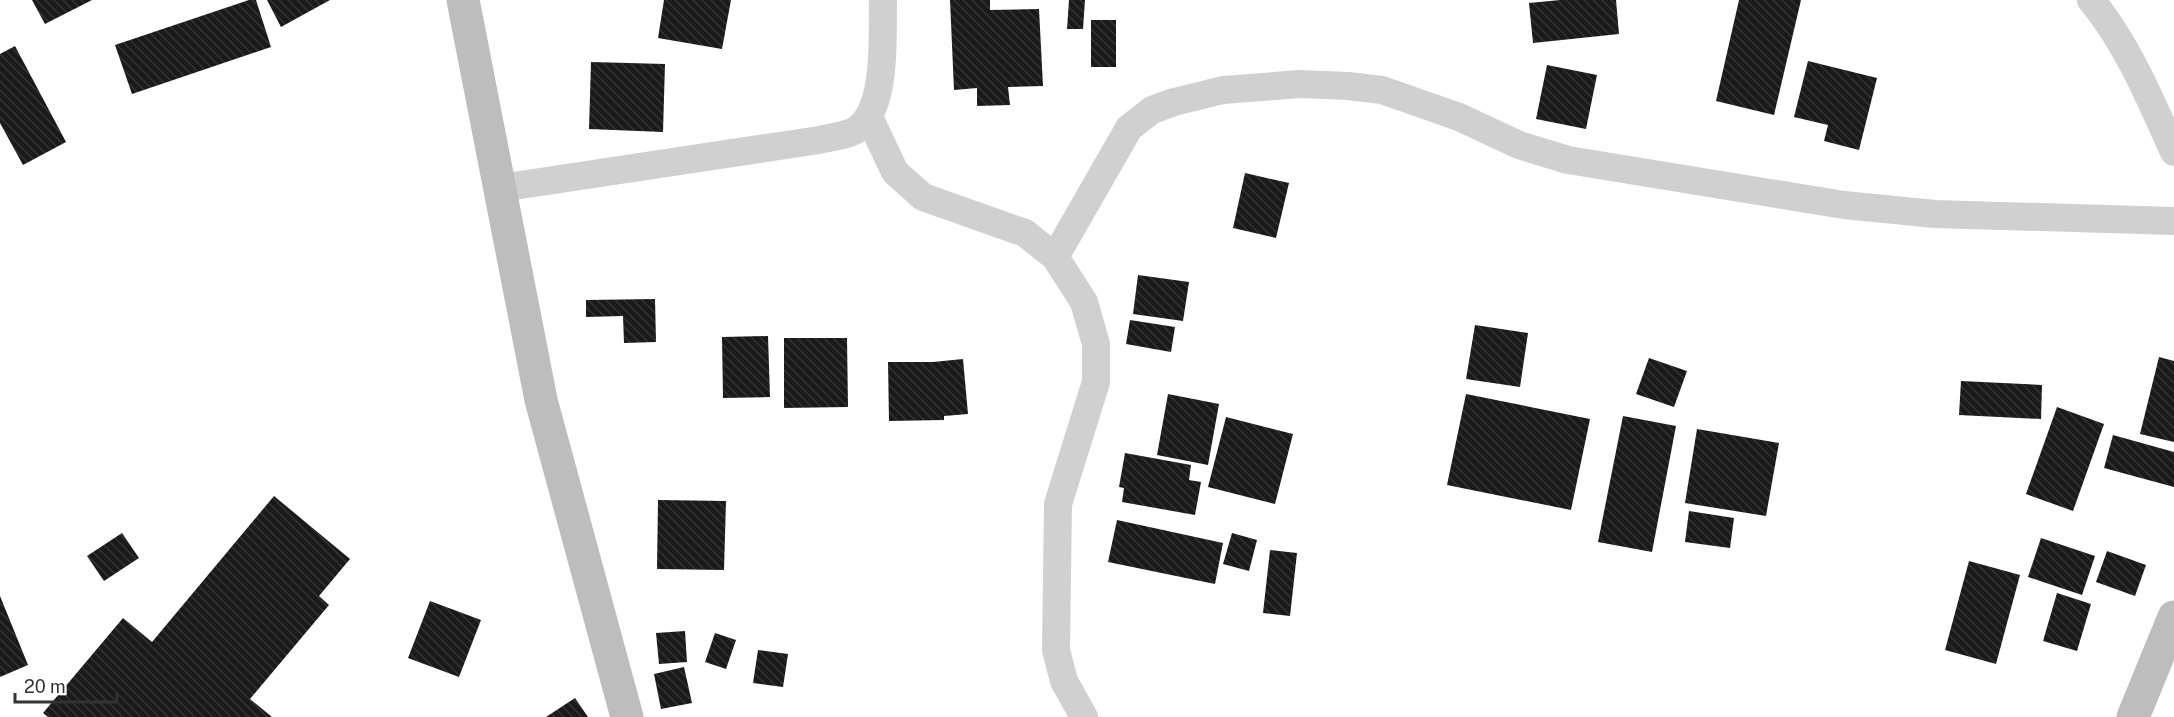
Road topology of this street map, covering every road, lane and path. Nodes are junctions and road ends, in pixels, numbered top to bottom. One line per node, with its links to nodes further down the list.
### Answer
1 (463, 0): 6 (main road)
2 (883, 0): 4 (street)
3 (2091, 0): 5 (street)
4 (869, 117): 6 (street); 8 (street)
5 (2174, 152)
6 (500, 188): 10 (main road)
7 (2174, 221): 8 (street)
8 (1054, 256): 11 (street)
9 (2174, 617): 12 (main road)
10 (627, 717)
11 (1084, 717)
12 (2133, 717)

